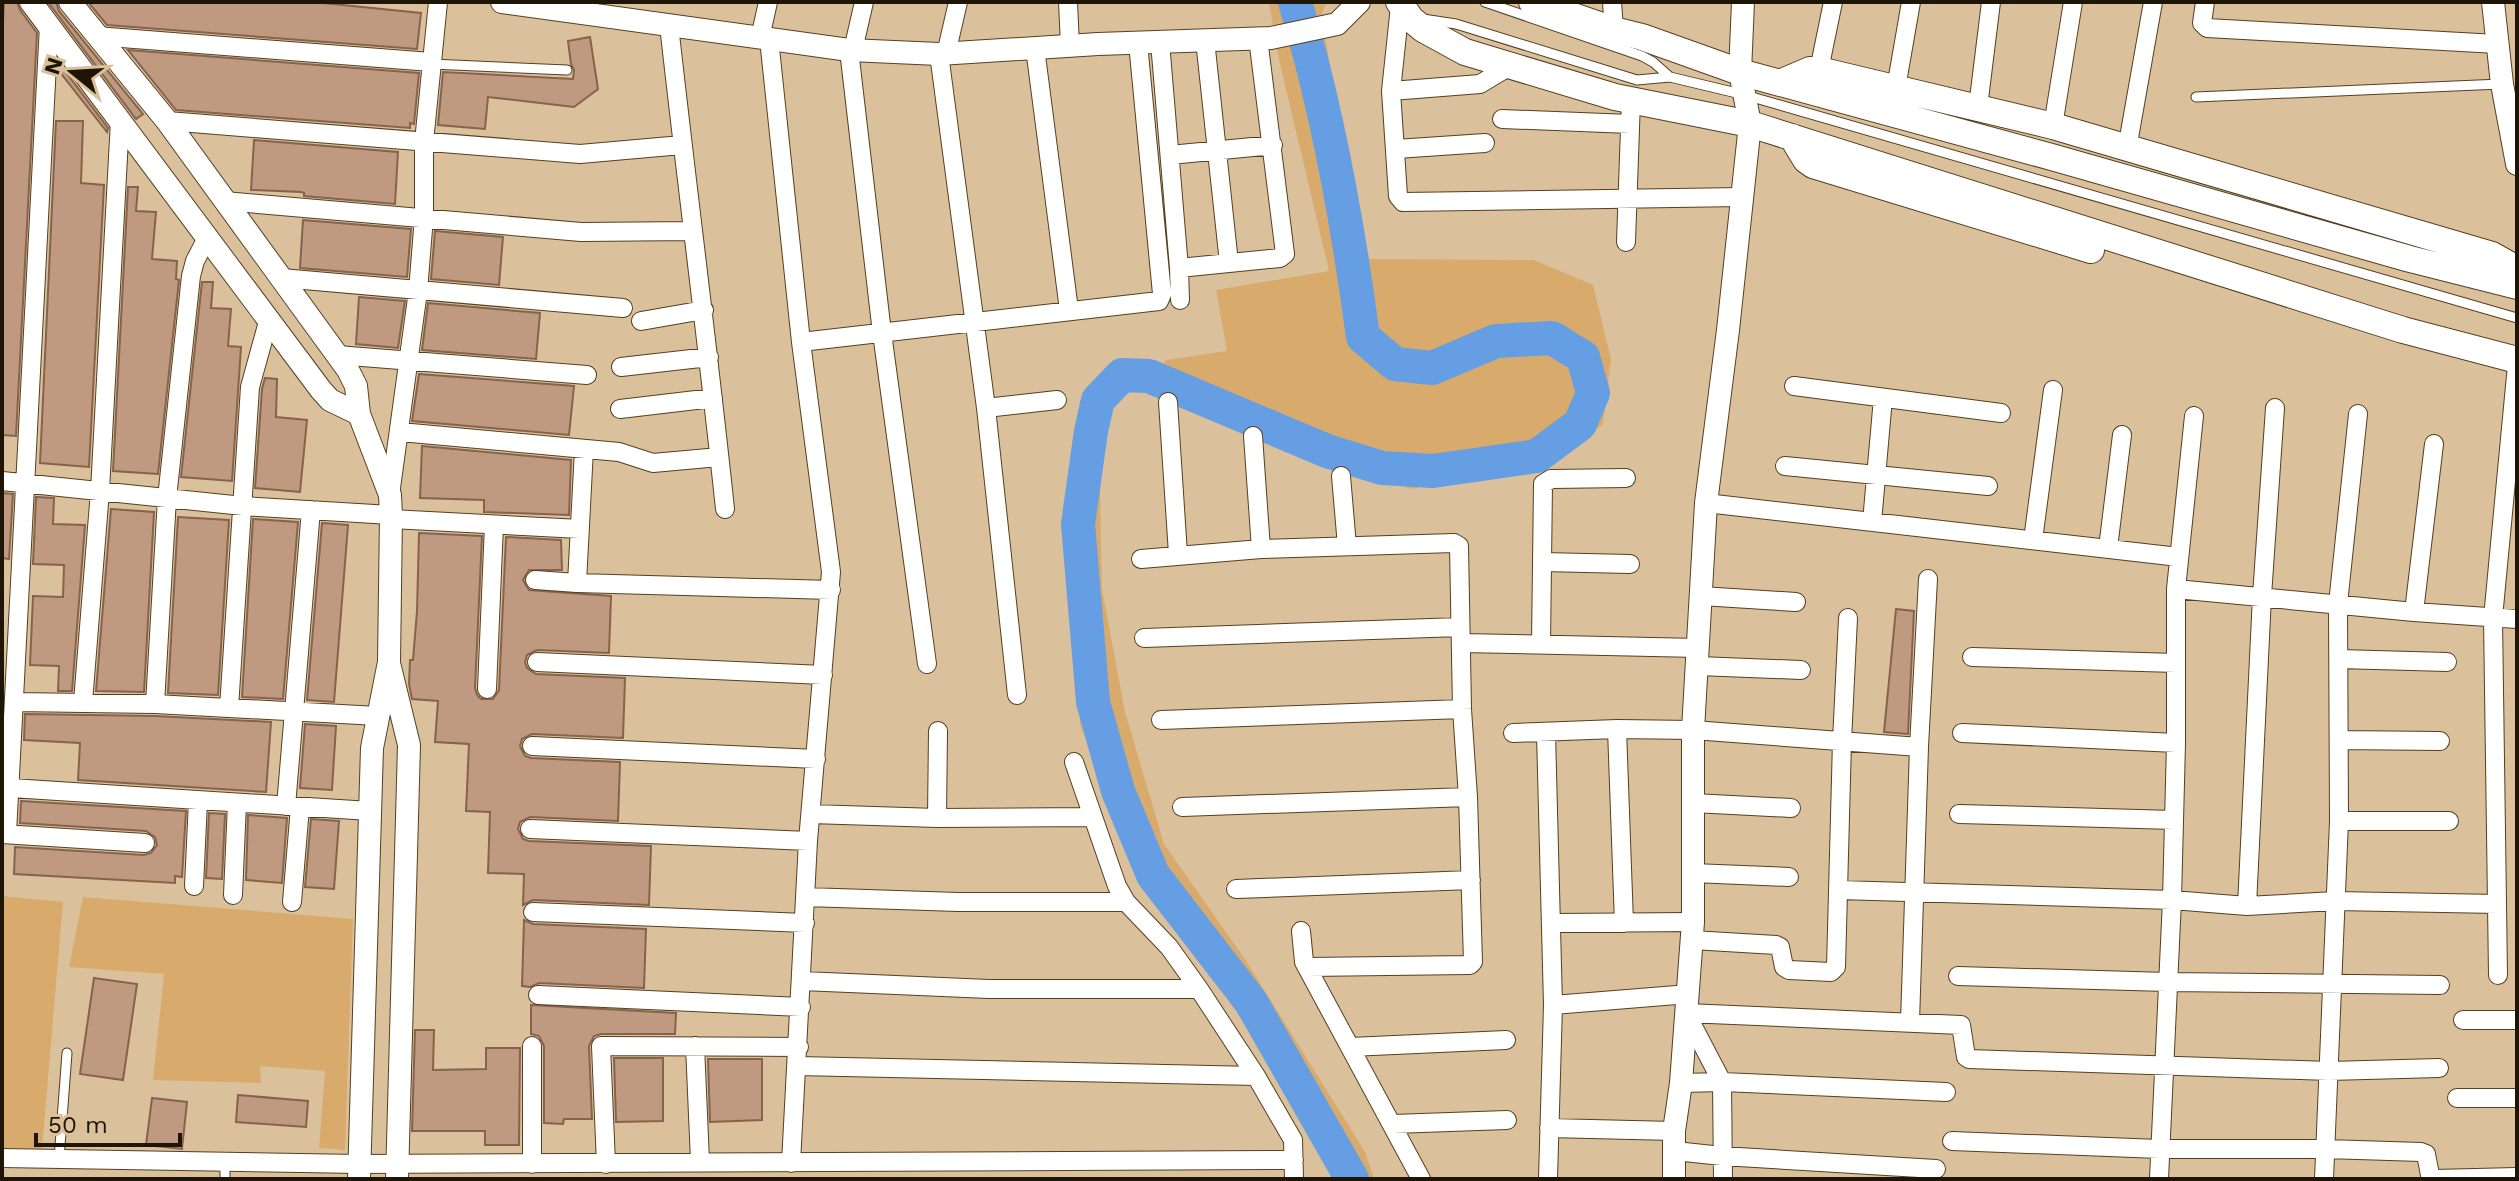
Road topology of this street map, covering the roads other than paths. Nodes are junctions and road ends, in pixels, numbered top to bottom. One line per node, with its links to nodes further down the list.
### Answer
1 (31, 2): 22 (street)
2 (70, 2): 25 (street)
3 (438, 2): 35 (street)
4 (502, 2): 23 (street)
5 (768, 2): 26 (street)
6 (864, 2): 33 (street)
7 (958, 2): 34 (street)
8 (1068, 2): 31 (street)
9 (1359, 2): 27 (street)
10 (1485, 2): 39 (lane)
11 (1532, 2): 24 (main road)
12 (1612, 2): 24 (street)
13 (1743, 2): 41 (street)
14 (1833, 2): 38 (street)
15 (1911, 2): 43 (street)
16 (1991, 2): 46 (street)
17 (2073, 2): 51 (street)
18 (2153, 2): 58 (street)
19 (2205, 2): 30 (street)
20 (2493, 2): 30 (street)
21 (1403, 9): 36 (main road); 39 (lane); 44 (street)
22 (49, 25): 52 (street); 115 (street)
23 (669, 25): 26 (street); 55 (street)
24 (1614, 30): 41 (main road)
25 (96, 36): 35 (street); 48 (street)
26 (764, 38): 33 (street); 84 (street)
27 (1265, 38): 28 (street); 56 (street)
28 (1205, 40): 29 (street); 59 (street)
29 (1149, 42): 31 (street); 60 (street); 78 (street)
30 (2497, 44): 42 (street)
31 (1070, 46): 32 (street)
32 (1035, 48): 34 (street); 78 (street)
33 (851, 50): 34 (street); 83 (street)
34 (943, 54): 81 (street)
35 (431, 63): 37 (lane); 53 (street)
36 (1510, 66): 44 (street); 47 (main road)
37 (567, 70)
38 (1819, 70): 40 (main road); 43 (main road)
39 (1670, 77): 41 (lane)
40 (1782, 82): 41 (main road); 73 (main road)
41 (1742, 83): 50 (street); 79 (lane)
42 (2502, 84): 45 (lane); 61 (street)
43 (1896, 88): 46 (main road)
44 (1391, 91): 57 (street)
45 (2196, 97)
46 (1978, 107): 51 (main road)
47 (1631, 112): 49 (street); 50 (main road); 63 (street)
48 (164, 118): 52 (street); 53 (street); 64 (street)
49 (1502, 119)
50 (1750, 124): 62 (street); 87 (main road)
51 (2053, 126): 58 (main road)
52 (127, 129): 67 (street); 117 (street)
53 (424, 142): 55 (street); 65 (street)
54 (1485, 143): 57 (street)
55 (682, 145): 66 (street)
56 (1273, 145): 59 (street); 69 (street)
57 (1396, 149): 63 (street)
58 (2127, 149): 71 (main road)
59 (1218, 150): 60 (street); 69 (street)
60 (1170, 155): 70 (street)
61 (2517, 164)
62 (1742, 197): 63 (street); 119 (street)
63 (1628, 199): 68 (street)
64 (224, 201): 65 (street); 72 (street)
65 (424, 217): 66 (street); 74 (street)
66 (692, 231): 77 (street)
67 (208, 236): 82 (street); 118 (street)
68 (1626, 242)
69 (1229, 263): 70 (street)
70 (1179, 268): 75 (street)
71 (2517, 276)
72 (281, 278): 74 (street); 85 (street)
73 (2517, 286)
74 (418, 291): 76 (street); 88 (street)
75 (1180, 300)
76 (623, 308)
77 (704, 310): 80 (street); 86 (street)
78 (1069, 310): 81 (street)
79 (2517, 318)
80 (641, 321)
81 (975, 321): 83 (street); 97 (street)
82 (268, 322): 101 (street); 120 (street)
83 (882, 333): 84 (street); 159 (street)
84 (801, 342): 140 (street)
85 (337, 355): 88 (street); 101 (street)
86 (709, 357): 89 (street); 93 (street)
87 (2509, 360): 147 (street)
88 (410, 361): 90 (street); 104 (street)
89 (621, 367)
90 (587, 375)
91 (1794, 386): 94 (street)
92 (2053, 390): 127 (street)
93 (713, 398): 99 (street); 109 (street)
94 (1883, 398): 100 (street); 111 (street)
95 (1057, 400): 97 (street)
96 (1168, 402): 131 (street)
97 (986, 408): 163 (street)
98 (2275, 408): 142 (street)
99 (620, 409)
100 (2001, 413)
101 (359, 414): 123 (street)
102 (2358, 414): 144 (street)
103 (2194, 416): 132 (street)
104 (400, 432): 108 (street); 123 (street)
105 (2122, 435): 129 (street)
106 (1253, 436): 130 (street)
107 (2434, 444): 145 (street)
108 (584, 449): 109 (street); 126 (street)
109 (719, 457): 121 (street)
110 (1785, 466): 111 (street)
111 (1877, 473): 116 (street); 124 (street)
112 (1341, 476): 128 (street)
113 (1626, 478): 134 (street)
114 (2, 481): 115 (street)
115 (24, 484): 117 (street); 164 (street)
116 (1988, 486)
117 (100, 491): 118 (street); 165 (street)
118 (167, 498): 120 (street); 166 (street)
119 (1706, 503): 124 (street); 141 (street)
120 (243, 506): 122 (street); 167 (street)
121 (725, 509)
122 (311, 510): 123 (street); 169 (street)
123 (391, 510): 125 (street); 155 (street)
124 (1872, 522): 127 (street)
125 (494, 525): 126 (street); 162 (street)
126 (580, 529): 138 (street)
127 (2033, 540): 129 (street)
128 (1347, 546): 130 (street); 149 (street)
129 (2108, 548): 132 (street)
130 (1261, 549): 131 (street)
131 (1178, 554): 133 (street)
132 (2179, 557): 139 (street)
133 (1141, 559)
134 (1542, 562): 135 (street); 151 (street)
135 (1630, 564)
136 (1928, 579): 183 (street)
137 (535, 580): 138 (street)
138 (577, 583): 140 (street)
139 (2176, 589): 142 (street); 158 (street)
140 (831, 590): 161 (street)
141 (1701, 596): 143 (street); 152 (street)
142 (2262, 596): 144 (street); 220 (street)
143 (1796, 602)
144 (2338, 604): 145 (street); 154 (street)
145 (2414, 612): 147 (street)
146 (1848, 618): 179 (street)
147 (2493, 618): 148 (street); 219 (street)
148 (2517, 619)
149 (1461, 635): 150 (street); 151 (street); 168 (street)
150 (1144, 638)
151 (1541, 644): 152 (street)
152 (1698, 657): 160 (street); 173 (street)
153 (1972, 657): 158 (street)
154 (2339, 659): 157 (street); 178 (street)
155 (389, 662): 170 (street); 275 (street)
156 (537, 662): 161 (street)
157 (2447, 662)
158 (2176, 663): 181 (street)
159 (927, 664)
160 (1801, 670)
161 (823, 675): 184 (street)
162 (487, 689)
163 (1017, 695)
164 (15, 702): 165 (street); 186 (street)
165 (83, 702): 166 (street)
166 (155, 704): 167 (street)
167 (229, 708): 169 (street)
168 (1462, 709): 171 (street); 187 (street)
169 (293, 712): 170 (street); 191 (street)
170 (378, 716): 194 (street)
171 (1161, 720)
172 (1617, 729): 173 (street); 176 (street); 224 (street)
173 (1693, 730): 179 (street); 190 (street)
174 (938, 731): 198 (street)
175 (1513, 733): 176 (street)
176 (1546, 733): 223 (street)
177 (1962, 733): 181 (street)
178 (2340, 740): 180 (street); 200 (street)
179 (1842, 741): 183 (street); 211 (street)
180 (2440, 741)
181 (2176, 743): 199 (street)
182 (532, 746): 184 (street)
183 (1919, 747): 212 (street)
184 (816, 759): 195 (street)
185 (1074, 762): 197 (street)
186 (11, 788): 188 (street); 203 (street)
187 (1468, 797): 192 (street); 208 (street)
188 (198, 801): 189 (street); 209 (street)
189 (237, 803): 191 (street); 213 (street)
190 (1693, 803): 193 (street); 206 (street)
191 (293, 807): 194 (street); 217 (street)
192 (1182, 807)
193 (1791, 808)
194 (370, 811): 274 (street)
195 (811, 814): 198 (street); 204 (street)
196 (1959, 814): 199 (street)
197 (1093, 817): 198 (street); 218 (street)
198 (937, 818)
199 (2174, 820): 215 (street)
200 (2339, 821): 201 (street); 216 (street)
201 (2449, 821)
202 (530, 829): 204 (street)
203 (5, 833): 205 (street)
204 (808, 841): 214 (street)
205 (145, 843)
206 (1693, 873): 207 (street); 226 (street)
207 (1789, 877)
208 (1471, 880): 210 (street); 227 (street)
209 (194, 886)
210 (1236, 889)
211 (1839, 890): 212 (street); 226 (street)
212 (1915, 892): 215 (street); 241 (street)
213 (233, 895)
214 (806, 897): 218 (street); 222 (street)
215 (2172, 900): 220 (street); 231 (street)
216 (2335, 901): 219 (street); 220 (street); 232 (street)
217 (292, 902)
218 (1126, 902): 234 (street)
219 (2497, 904): 228 (street)
220 (2247, 906)
221 (533, 912): 222 (street)
222 (805, 923): 230 (street)
223 (1553, 923): 224 (street); 237 (street)
224 (1624, 923): 226 (street)
225 (1301, 931): 227 (street)
226 (1692, 931): 236 (street)
227 (1307, 967): 245 (street)
228 (2498, 975)
229 (1958, 976): 231 (street)
230 (802, 981): 234 (street); 238 (street)
231 (2167, 982): 232 (street); 248 (street)
232 (2332, 984): 233 (street); 250 (street)
233 (2440, 985)
234 (1199, 989): 251 (street)
235 (538, 995): 238 (street)
236 (1688, 1003): 237 (street); 241 (street); 252 (street); 253 (street)
237 (1553, 1005): 259 (street)
238 (801, 1007): 247 (street)
239 (2463, 1020): 240 (street)
240 (2517, 1020)
241 (1910, 1022): 248 (street)
242 (1506, 1040): 245 (street)
243 (532, 1046): 269 (street)
244 (695, 1046): 247 (street); 268 (street); 270 (street)
245 (1350, 1047): 258 (street)
246 (67, 1053): 266 (lane)
247 (798, 1056): 251 (street); 267 (street)
248 (2164, 1066): 250 (street); 262 (street)
249 (2439, 1068): 250 (street)
250 (2329, 1071): 263 (street)
251 (1256, 1076): 273 (street)
252 (1722, 1082): 253 (street); 254 (street); 264 (street)
253 (1681, 1083): 260 (street)
254 (1946, 1092)
255 (2457, 1098): 256 (street)
256 (2517, 1098)
257 (1507, 1120): 258 (street)
258 (1393, 1124): 278 (street)
259 (1549, 1128): 260 (street); 279 (street)
260 (1675, 1141): 264 (street); 280 (street)
261 (1952, 1141): 262 (street)
262 (2159, 1149): 263 (street); 282 (street)
263 (2326, 1149): 277 (street); 283 (street)
264 (1722, 1156): 271 (street); 281 (street)
265 (2, 1158): 266 (street)
266 (59, 1159): 272 (street)
267 (791, 1163): 268 (street); 273 (street)
268 (696, 1167): 270 (street)
269 (536, 1169): 270 (street); 276 (street)
270 (614, 1169)
271 (1936, 1169)
272 (225, 1170): 274 (street)
273 (1294, 1170)
274 (359, 1172): 275 (street)
275 (397, 1172): 276 (street)
276 (460, 1172)
277 (2517, 1177)
278 (1421, 1179)
279 (1548, 1179)
280 (1674, 1179)
281 (1723, 1179)
282 (2159, 1179)
283 (2324, 1179)

